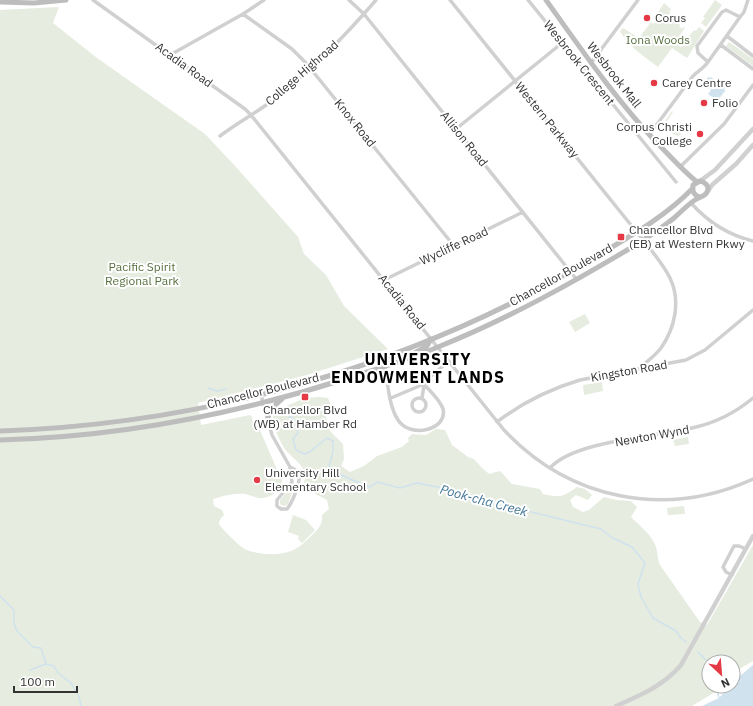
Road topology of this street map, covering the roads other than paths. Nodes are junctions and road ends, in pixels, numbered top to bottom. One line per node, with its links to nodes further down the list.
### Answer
1 (66, 0): 12 (main road)
2 (93, 0): 20 (street, Acadia Road)
3 (264, 0): 13 (street)
4 (349, 0): 14 (street, Allison Road)
5 (376, 0): 14 (street, College Highroad)
6 (450, 0): 26 (street, Western Parkway)
7 (528, 0): 18 (street, Wesbrook Crescent)
8 (546, 0): 16 (main road, Wesbrook Mall)
9 (550, 0): 16 (main road, Wesbrook Mall)
10 (638, 0): 23 (street)
11 (748, 0): 15 (street)
12 (0, 2)
13 (243, 14): 20 (street); 24 (street, Knox Road)
14 (364, 14): 24 (street, College Highroad); 29 (street, Allison Road)
15 (740, 17): 17 (street); 22 (street)
16 (560, 20): 23 (main road, Wesbrook Mall)
17 (727, 36): 19 (street); 21 (street)
18 (562, 43): 26 (street); 35 (street, Wesbrook Crescent)
19 (721, 45): 22 (street); 25 (street)
20 (170, 55): 28 (street, Acadia Road)
21 (753, 56)
22 (708, 62): 31 (street)
23 (591, 63): 31 (main road, Wesbrook Mall)
24 (311, 68): 28 (street, College Highroad); 44 (street, Knox Road)
25 (753, 69)
26 (515, 81): 29 (street); 41 (street, Western Parkway)
27 (753, 86): 34 (street)
28 (251, 115): 32 (street, College Highroad); 46 (street, Acadia Road)
29 (456, 129): 40 (street, Allison Road)
30 (753, 129): 36 (street, Chancellor Boulevard)
31 (649, 135): 34 (main road, Wesbrook Mall)
32 (220, 136)
33 (753, 145): 37 (street)
34 (680, 167): 36 (main road, Wesbrook Mall)
35 (676, 182)
36 (696, 184): 37 (main road); 38 (main road); 41 (main road, Chancellor Boulevard)
37 (708, 191): 38 (main road)
38 (700, 197): 39 (main road, Chancellor Boulevard)
39 (691, 203): 42 (main road, Chancellor Boulevard); 43 (street)
40 (524, 212): 44 (street, Wycliffe Road); 45 (street, Allison Road)
41 (636, 232): 42 (street, Western Parkway); 45 (main road, Chancellor Boulevard)
42 (643, 240): 47 (main road, Chancellor Boulevard); 55 (street, Western Parkway)
43 (753, 241)
44 (454, 246): 46 (street, Wycliffe Road)
45 (571, 272): 47 (street, Allison Road); 49 (main road, Chancellor Boulevard)
46 (384, 280): 49 (street, Acadia Road)
47 (577, 280): 50 (main road, Chancellor Boulevard)
48 (753, 310): 55 (street, Kingston Road)
49 (431, 339): 50 (street, Acadia Road); 51 (main road, Chancellor Boulevard); 53 (main road)
50 (438, 348): 52 (street, Acadia Road); 53 (main road, Chancellor Boulevard)
51 (383, 357): 54 (street); 57 (main road, Chancellor Boulevard)
52 (449, 361): 56 (street); 64 (street, Acadia Road)
53 (399, 362): 54 (main road, Chancellor Boulevard)
54 (385, 366): 58 (main road, Chancellor Boulevard); 59 (street)
55 (638, 369): 64 (street, Kingston Road)
56 (424, 384): 59 (street); 59 (street); 60 (street)
57 (261, 395): 62 (street); 65 (main road, Chancellor Boulevard)
58 (283, 398): 62 (main road, Chancellor Boulevard); 63 (main road)
59 (391, 398)
60 (422, 398): 60 (street)
61 (753, 398): 68 (street, Newton Wynd)
62 (263, 403): 63 (street); 66 (main road, Chancellor Boulevard)
63 (268, 418): 67 (street)
64 (497, 422): 68 (street, Acadia Road)
65 (0, 431)
66 (0, 440)
67 (290, 467): 70 (street); 71 (street)
68 (550, 468): 69 (street, Acadia Road)
69 (753, 479)
70 (292, 482): 71 (street); 71 (street)
71 (298, 483)
72 (753, 536): 73 (street)
73 (746, 549): 74 (street); 74 (street)
74 (732, 575): 75 (street)
75 (616, 706)

